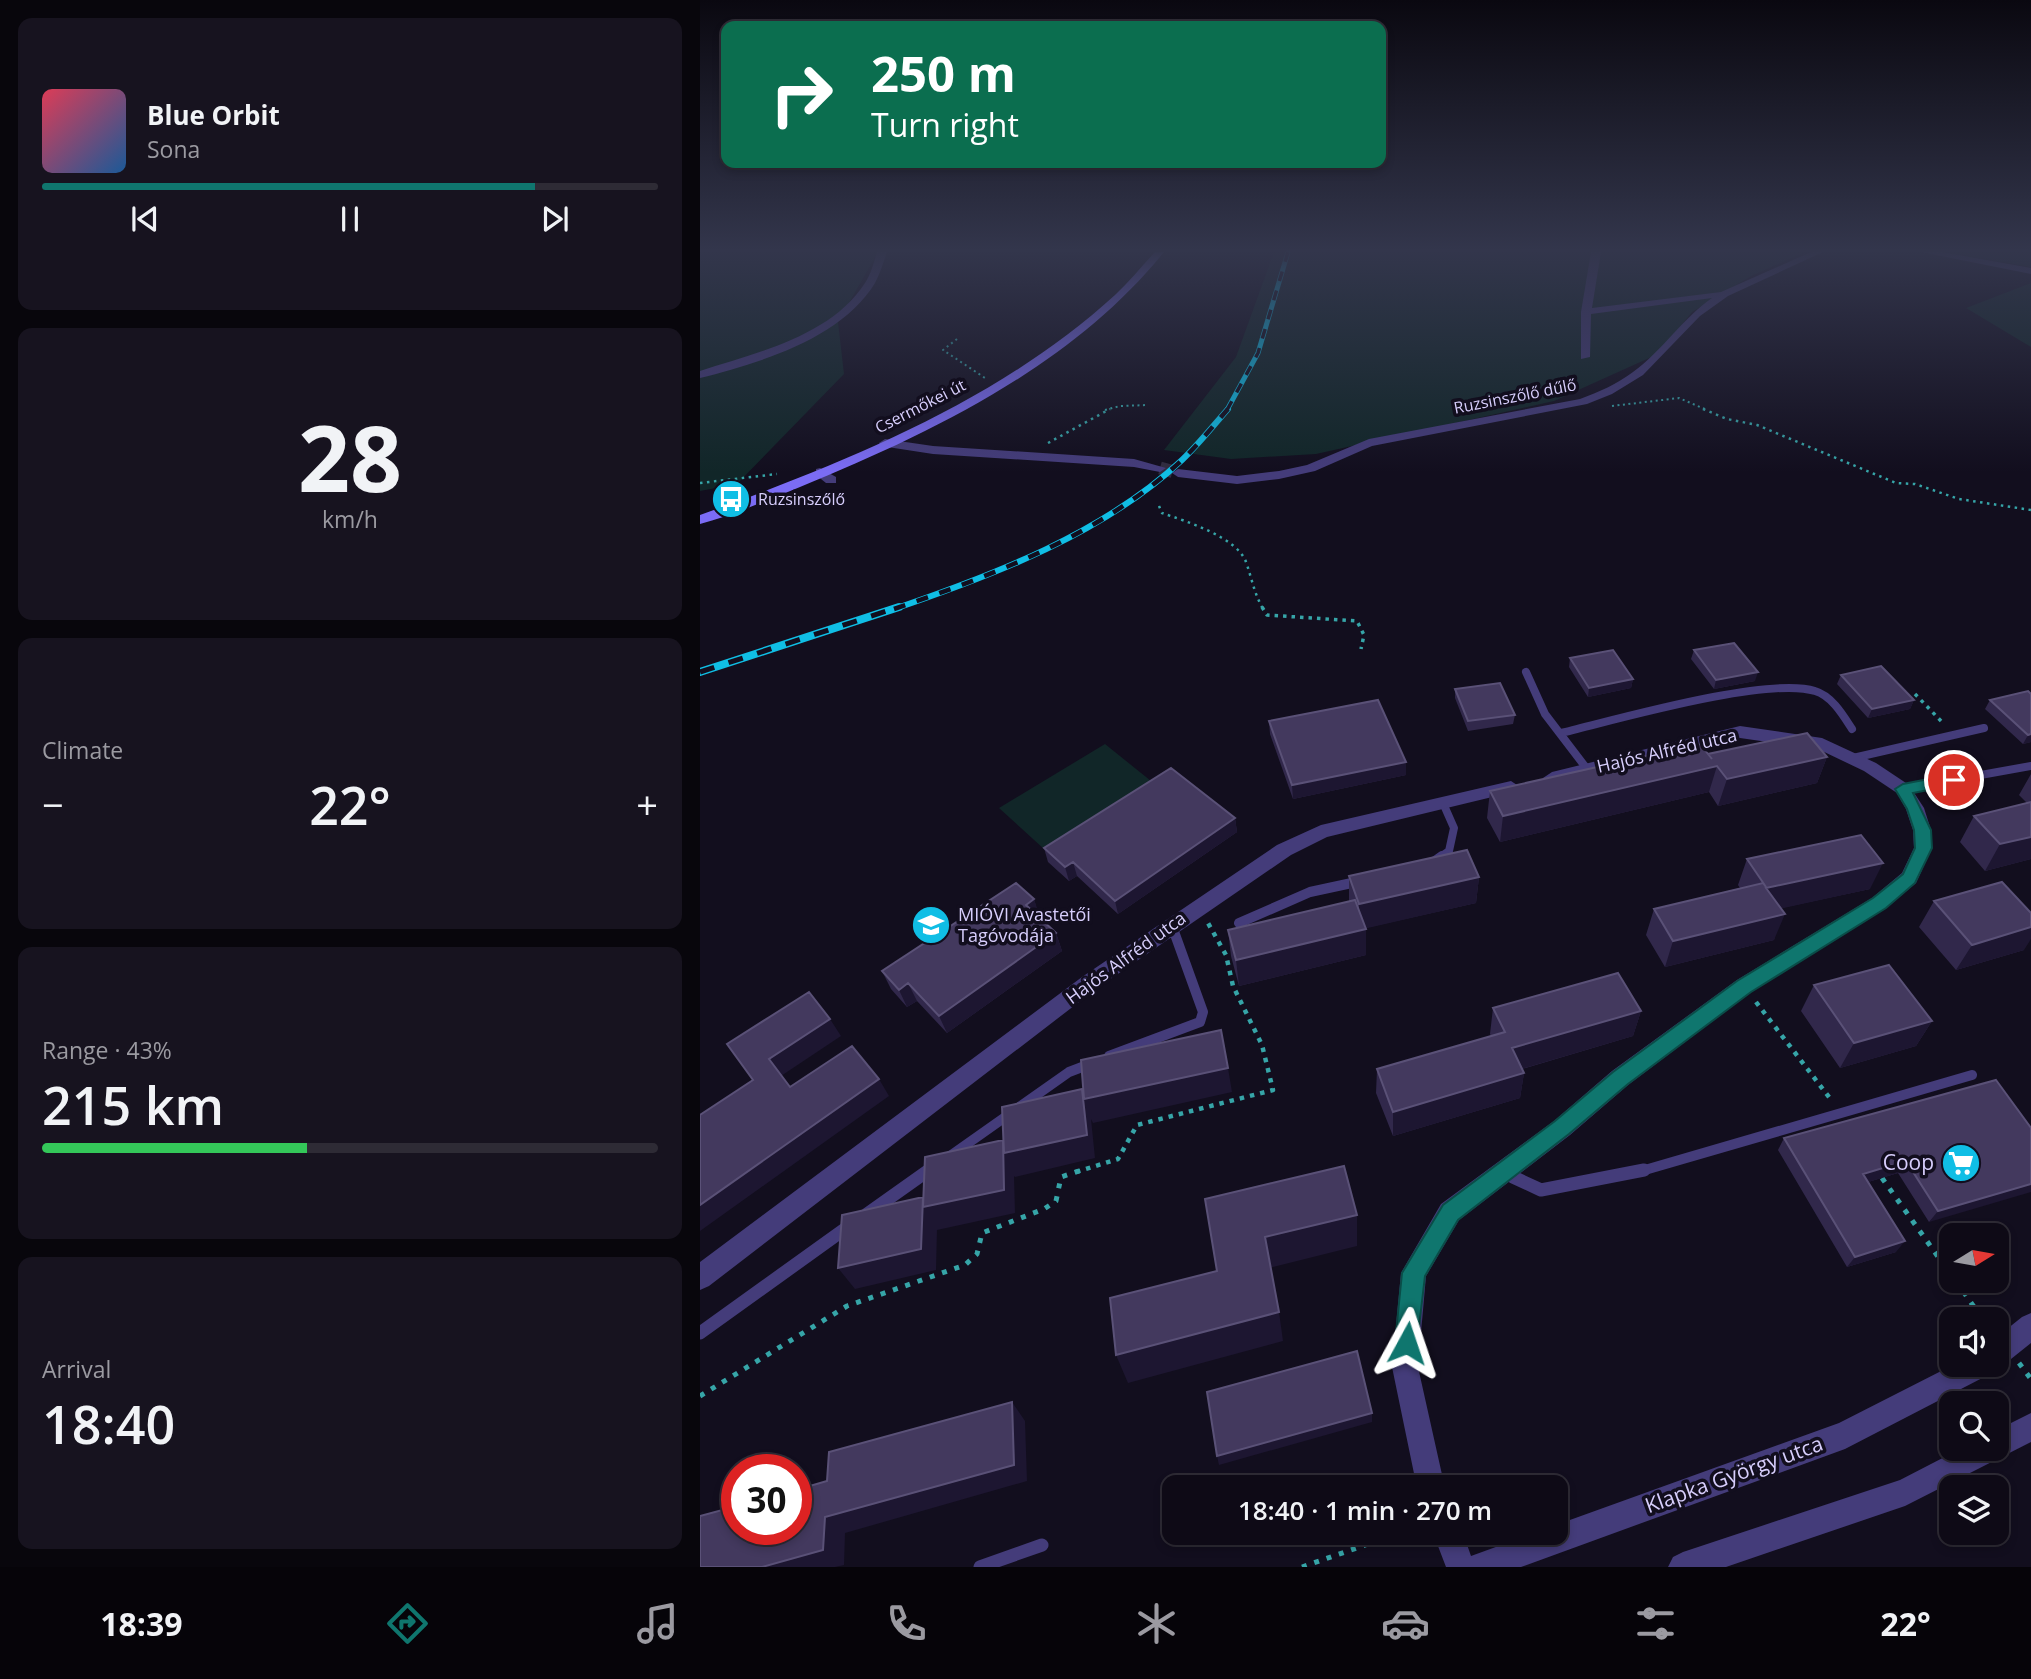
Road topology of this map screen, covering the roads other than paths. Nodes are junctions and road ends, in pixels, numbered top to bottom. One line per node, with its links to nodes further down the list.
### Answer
1 (823, 325): 6 (street)
2 (1084, 325): 7 (main road, Csermőkei út)
3 (1586, 325): 5 (street)
4 (1685, 325): 9 (street, Ruzsinszőlő dűlő)
5 (1585, 357)
6 (700, 375)
7 (885, 443): 8 (street); 10 (main road, Csermőkei út)
8 (1160, 468)
9 (1178, 473)
10 (700, 520)
11 (1526, 672): 14 (lane)
12 (1984, 728): 15 (lane)
13 (1852, 729): 14 (lane)
14 (1561, 733): 17 (lane)
15 (1851, 759): 17 (street, Hajós Alfréd utca); 18 (street, Hajós Alfréd utca)
16 (2031, 766): 18 (lane)
17 (1587, 769): 19 (street, Hajós Alfréd utca)
18 (1903, 789): 25 (street, Hajós Alfréd utca)
19 (1443, 803): 20 (lane); 23 (street, Hajós Alfréd utca)
20 (1426, 866)
21 (1374, 878): 22 (lane)
22 (1239, 923)
23 (1172, 925): 26 (street, Hajós Alfréd utca); 28 (lane)
24 (1972, 1075): 25 (lane)
25 (1505, 1168): 34 (street, Hajós Alfréd utca)
26 (700, 1277)
27 (2031, 1326): 29 (street)
28 (700, 1333)
29 (2009, 1344)
30 (1958, 1377): 39 (street, Klapka György utca)
31 (2031, 1427): 32 (street)
32 (2009, 1439)
33 (1966, 1461): 40 (street)
34 (1428, 1475)
35 (1042, 1545): 37 (lane)
36 (1453, 1545): 38 (street)
37 (980, 1567)
38 (1461, 1567)
39 (1480, 1567)
40 (1683, 1567)

